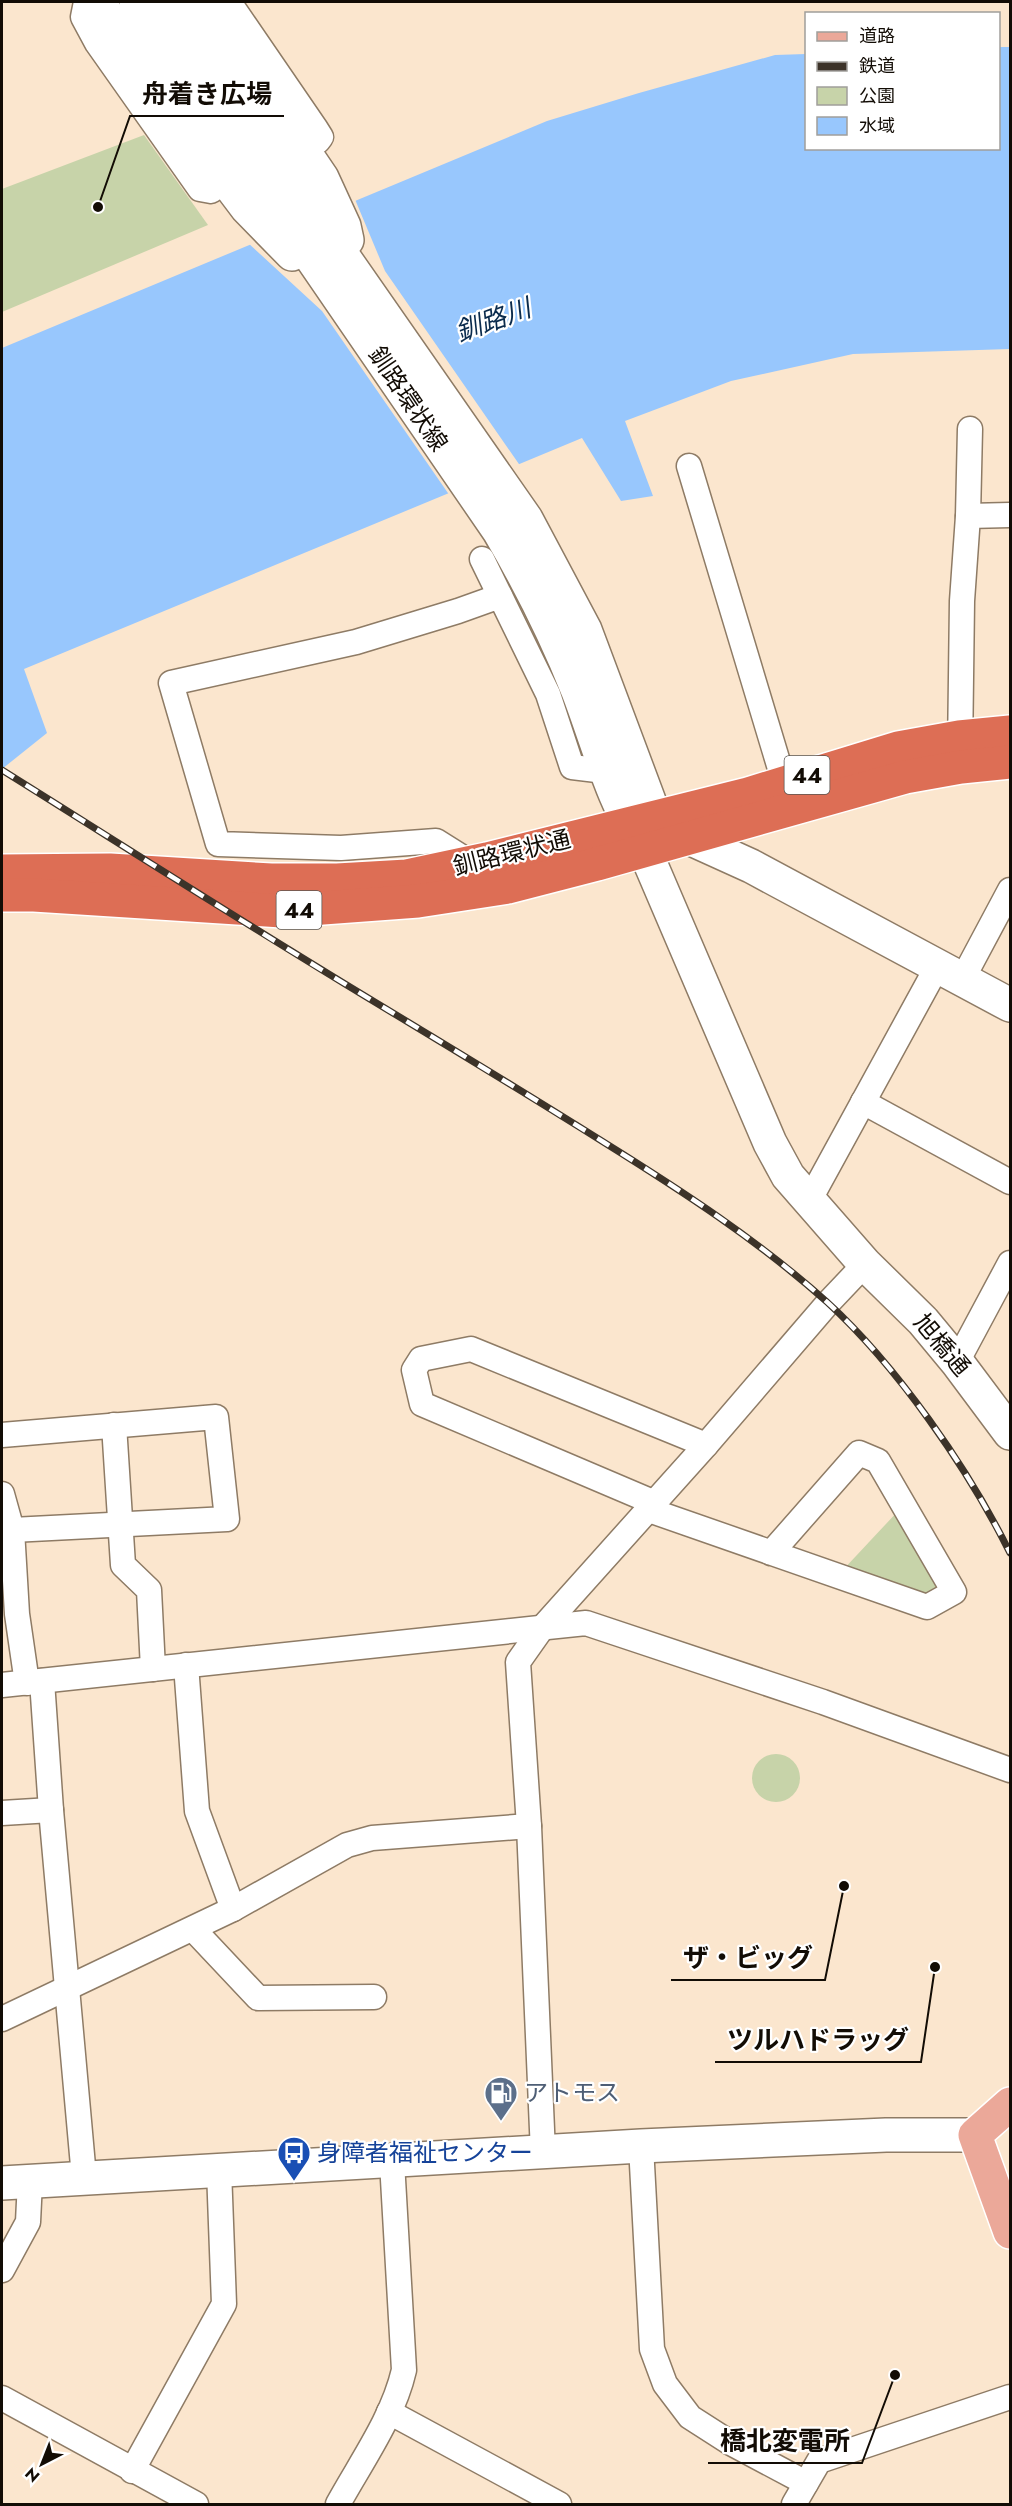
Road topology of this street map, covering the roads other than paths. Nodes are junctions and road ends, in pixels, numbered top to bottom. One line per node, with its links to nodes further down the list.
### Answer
1 (86, 2): 8 (street)
2 (98, 2): 9 (street)
3 (135, 2): 9 (street)
4 (166, 2): 9 (street)
5 (203, 2): 9 (street)
6 (228, 2): 7 (street)
7 (318, 141)
8 (211, 191)
9 (284, 194): 10 (street); 10 (street)
10 (344, 281): 15 (street, 釧路環状線)
11 (970, 429): 14 (street)
12 (689, 466): 22 (street)
13 (1011, 515): 14 (street)
14 (968, 516): 19 (street)
15 (512, 525): 21 (street, 釧路環状線); 23 (street, 釧路環状線)
16 (482, 559): 17 (street)
17 (500, 596): 21 (street); 25 (street)
18 (1011, 732): 19 (highway, 釧路環状通 / 44)
19 (960, 752): 20 (highway, 釧路環状通 / 44); 22 (highway, 釧路環状通 / 44); 24 (highway, 釧路環状通 / 44)
20 (1011, 762)
21 (605, 771): 23 (street, 釧路環状線)
22 (784, 782): 23 (highway, 釧路環状通 / 44)
23 (642, 831): 24 (highway, 釧路環状通 / 44); 25 (highway, 釧路環状通 / 44); 28 (highway, 釧路環状通 / 44); 33 (street, 旭橋通)
24 (687, 837): 29 (street)
25 (471, 863): 26 (highway, 釧路環状通 / 44)
26 (2, 871)
27 (1011, 890): 29 (street)
28 (2, 895)
29 (949, 974): 30 (street); 31 (street)
30 (1011, 1005)
31 (863, 1102): 32 (street); 33 (street)
32 (1011, 1182)
33 (809, 1201): 35 (street, 旭橋通)
34 (1011, 1263): 36 (street)
35 (865, 1264): 36 (street, 旭橋通); 40 (street)
36 (957, 1362): 38 (street, 旭橋通)
37 (114, 1425): 39 (street); 43 (street); 43 (street)
38 (1011, 1433)
39 (2, 1435)
40 (706, 1445): 41 (street); 41 (street)
41 (652, 1506): 44 (street); 45 (street)
42 (6, 1513): 43 (street); 48 (street)
43 (121, 1524): 47 (street)
44 (771, 1553): 44 (street)
45 (542, 1628): 46 (street); 50 (street); 53 (street)
46 (186, 1665): 47 (street); 54 (street)
47 (153, 1669): 48 (street)
48 (34, 1682): 49 (street); 51 (street)
49 (2, 1685)
50 (1011, 1770)
51 (51, 1810): 52 (street); 56 (street)
52 (2, 1813)
53 (529, 1826): 54 (street); 62 (street)
54 (233, 1909): 55 (street)
55 (193, 1929): 56 (street); 57 (street)
56 (68, 1988): 58 (street); 65 (street)
57 (374, 1997)
58 (2, 2019)
59 (1011, 2104): 60 (main road)
60 (975, 2135): 61 (street); 67 (main road)
61 (641, 2146): 62 (street); 73 (street)
62 (543, 2153): 63 (street)
63 (392, 2162): 64 (street); 71 (street)
64 (219, 2170): 65 (street); 72 (street)
65 (84, 2177): 66 (street)
66 (16, 2182): 68 (street)
67 (1010, 2231)
68 (2, 2270)
69 (1011, 2397): 73 (street)
70 (2, 2398): 72 (street)
71 (389, 2412): 75 (street); 76 (street)
72 (132, 2471): 74 (street)
73 (806, 2483): 77 (street)
74 (196, 2505)
75 (338, 2505)
76 (559, 2505)
77 (794, 2505)

